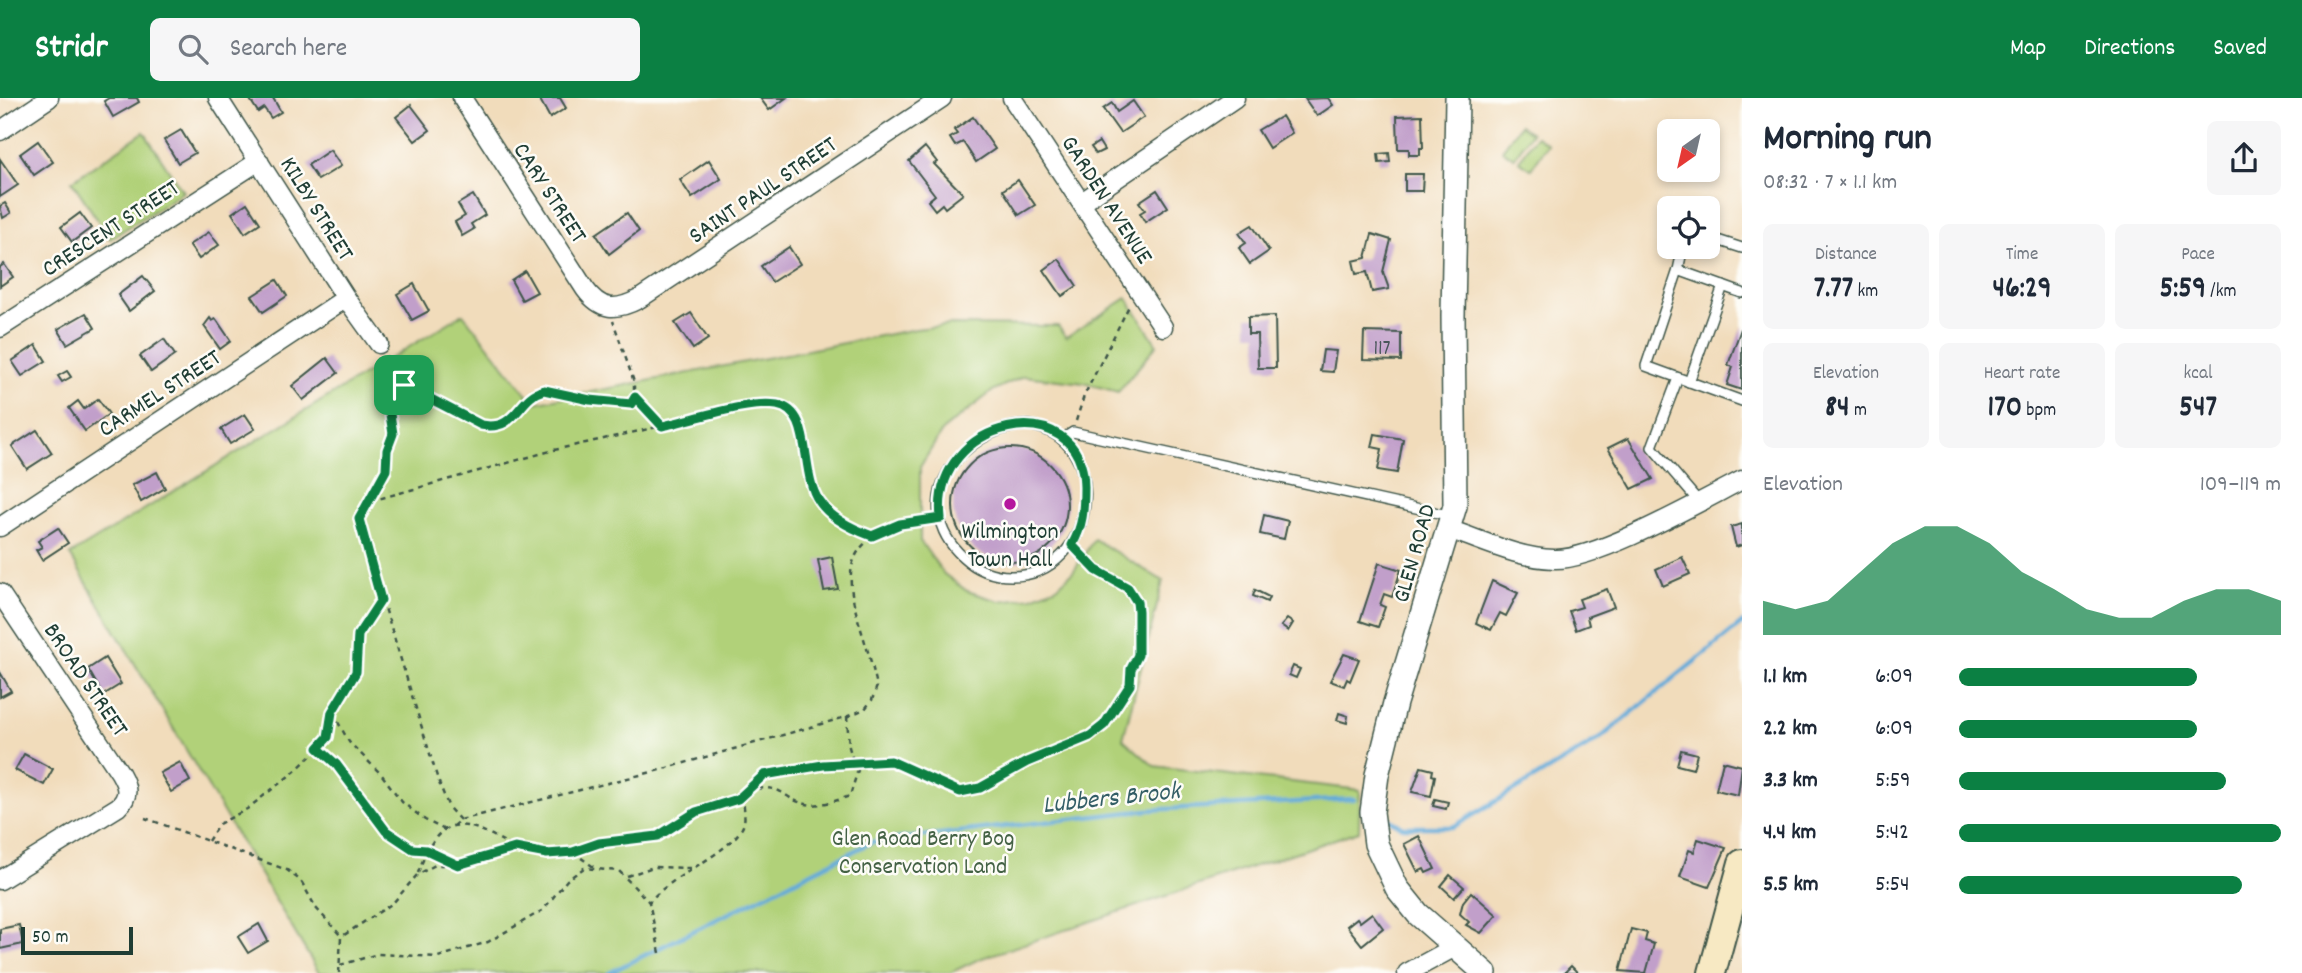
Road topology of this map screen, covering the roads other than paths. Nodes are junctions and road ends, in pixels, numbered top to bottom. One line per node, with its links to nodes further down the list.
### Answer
1 (49, 98): 8 (street)
2 (218, 98): 9 (street, KILBY STREET)
3 (462, 98): 18 (street, CARY STREET)
4 (942, 98): 18 (street, SAINT PAUL STREET)
5 (1012, 98): 10 (street, GARDEN AVENUE)
6 (1235, 98): 10 (street)
7 (1457, 98): 28 (street, GLEN ROAD)
8 (0, 131)
9 (260, 161): 17 (street, KILBY STREET); 20 (street, CRESCENT STREET)
10 (1082, 202): 19 (street, GARDEN AVENUE)
11 (1720, 241): 12 (lane)
12 (1742, 248)
13 (1680, 259): 14 (lane)
14 (1678, 270): 15 (lane); 22 (lane)
15 (1723, 286): 16 (lane); 23 (lane)
16 (1742, 293)
17 (346, 298): 21 (street, KILBY STREET); 29 (street, CARMEL STREET)
18 (610, 308)
19 (1163, 327)
20 (0, 328)
21 (379, 344)
22 (1678, 378): 23 (lane); 27 (lane)
23 (1689, 382): 24 (lane)
24 (1742, 401)
25 (1062, 439): 25 (lane); 28 (lane)
26 (1742, 480): 27 (street)
27 (1699, 502): 28 (street)
28 (1452, 523): 34 (street, GLEN ROAD)
29 (0, 527)
30 (0, 593): 32 (street, BROAD STREET)
31 (1742, 863): 33 (main road)
32 (0, 880)
33 (1737, 900): 37 (main road)
34 (1455, 947): 35 (street); 36 (street, GLEN ROAD)
35 (1407, 973)
36 (1485, 973)
37 (1712, 973)

